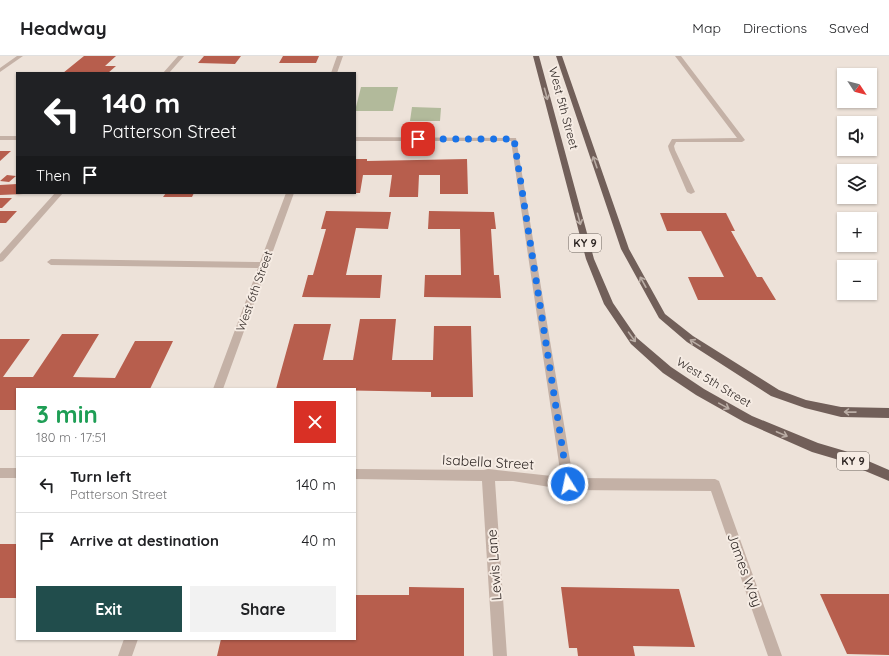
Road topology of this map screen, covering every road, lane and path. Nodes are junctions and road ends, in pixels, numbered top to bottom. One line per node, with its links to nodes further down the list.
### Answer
1 (20, 56): 7 (street)
2 (181, 56): 8 (street)
3 (340, 56): 9 (street)
4 (536, 56): 25 (main road, West 5th Street / KY 9, one-way to 25)
5 (559, 56): 20 (main road, West 5th Street / KY 9, one-way to 5)
6 (678, 56): 13 (street)
7 (0, 70)
8 (167, 72)
9 (334, 72)
10 (0, 138): 11 (street)
11 (16, 138)
12 (356, 139): 26 (street)
13 (691, 192)
14 (58, 194): 16 (street)
15 (290, 194): 18 (street, West 6th Street)
16 (0, 259)
17 (51, 262): 18 (street)
18 (264, 265): 19 (street, West 6th Street)
19 (218, 388)
20 (889, 413)
21 (0, 473): 22 (street)
22 (16, 473)
23 (356, 474): 24 (street, Isabella Street)
24 (488, 474): 26 (street, Isabella Street); 30 (street, Lewis Lane)
25 (889, 476)
26 (568, 484): 27 (street, Isabella Street)
27 (715, 485): 31 (street, James Way)
28 (131, 640): 29 (street)
29 (125, 656)
30 (500, 656)
31 (776, 656)

